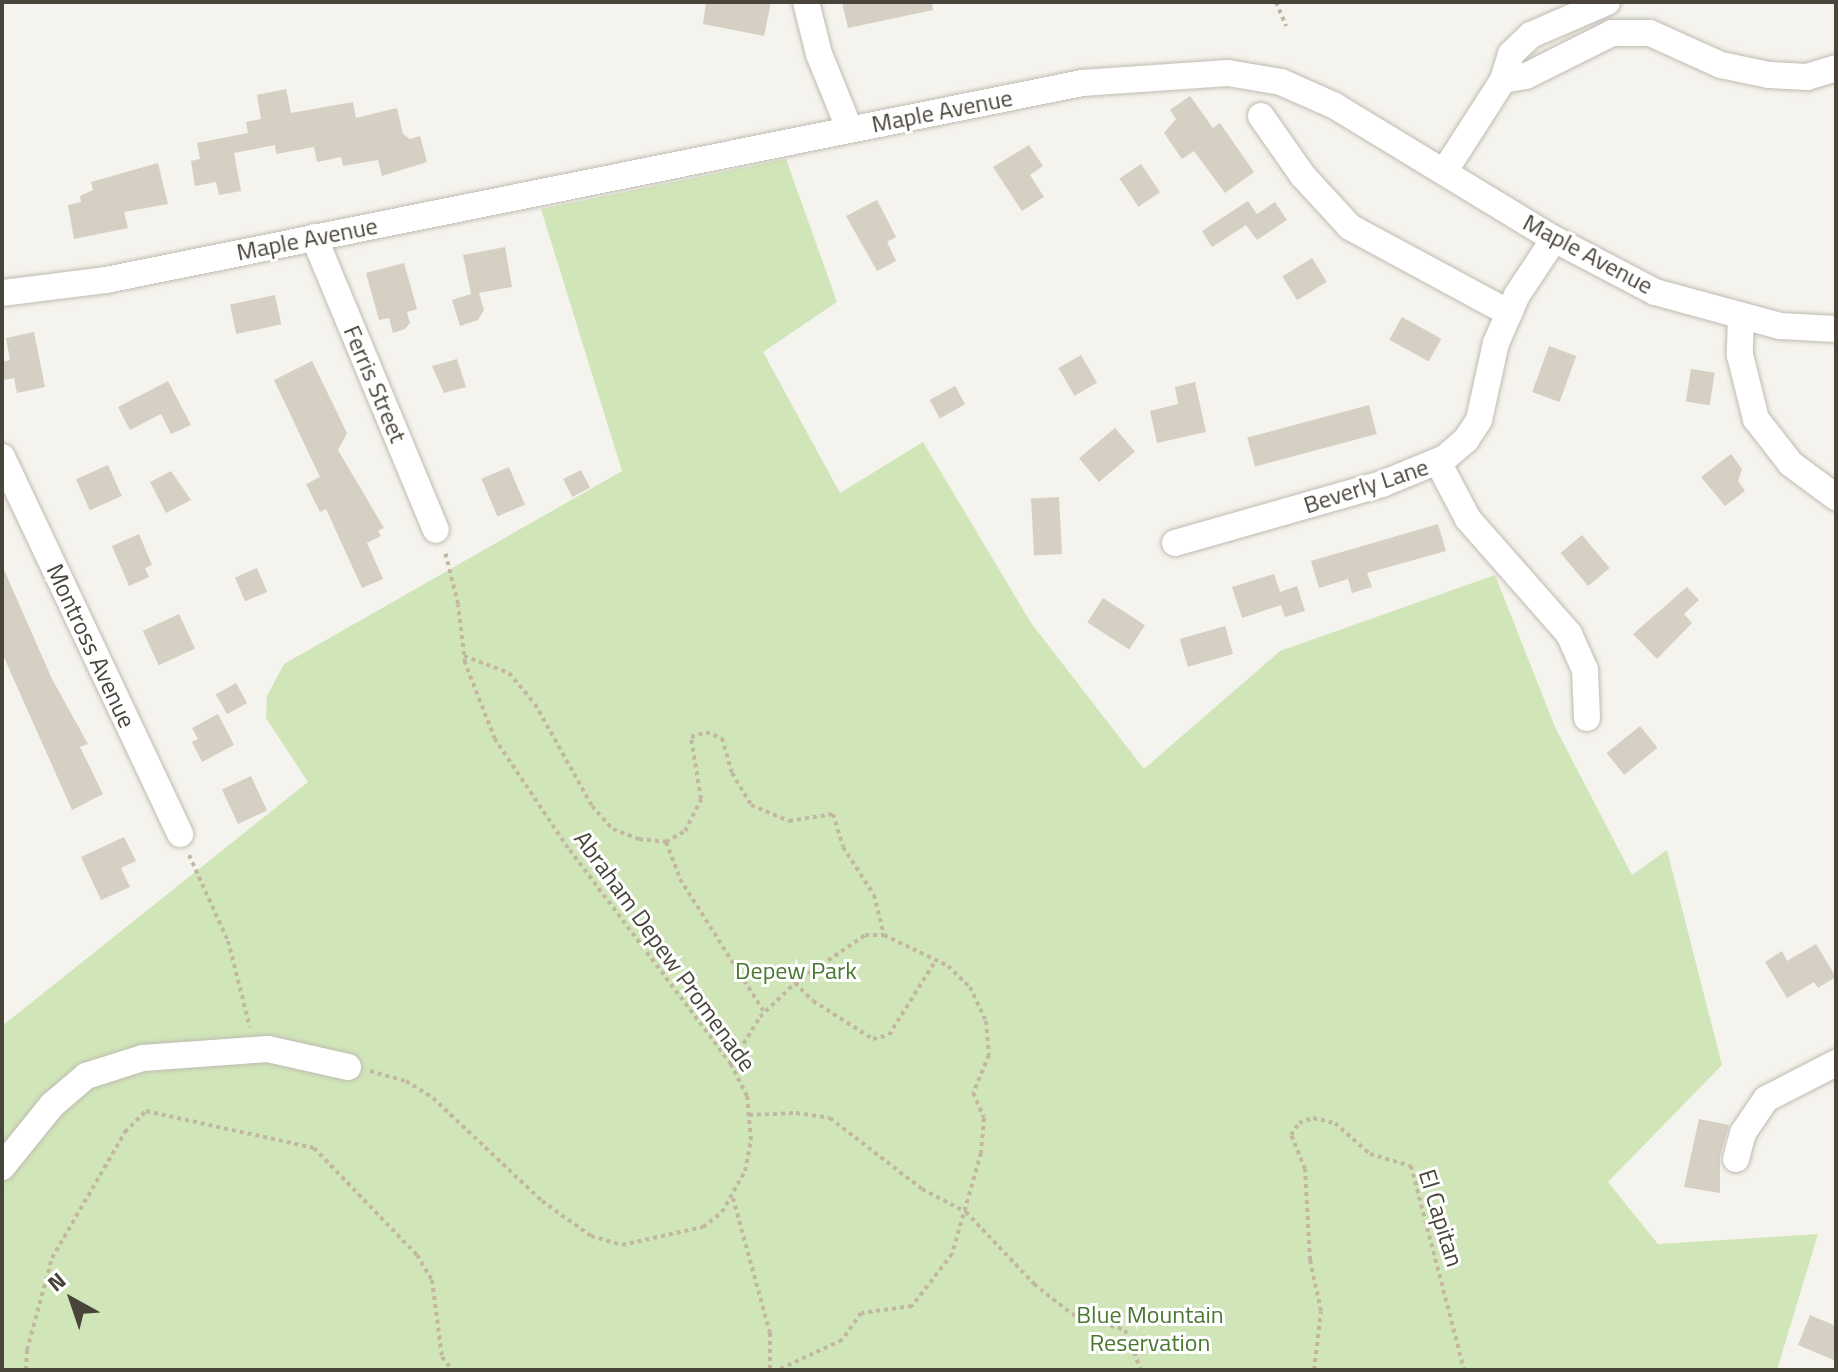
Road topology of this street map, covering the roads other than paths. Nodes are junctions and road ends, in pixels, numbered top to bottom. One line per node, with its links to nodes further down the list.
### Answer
1 (806, 2): 6 (street)
2 (1607, 2): 4 (street)
3 (1836, 68): 4 (street)
4 (1503, 80): 7 (street)
5 (1261, 116): 11 (street)
6 (849, 128): 7 (street, Maple Avenue); 8 (street, Maple Avenue)
7 (1444, 172): 9 (street, Maple Avenue)
8 (314, 237): 10 (street, Maple Avenue); 17 (street, Ferris Street)
9 (1554, 239): 11 (street, Beverly Lane); 12 (street, Maple Avenue)
10 (2, 293)
11 (1509, 313): 15 (street, Beverly Lane)
12 (1741, 317): 13 (street, Maple Avenue); 16 (street)
13 (1836, 329)
14 (2, 457): 20 (street, Montross Avenue)
15 (1438, 462): 18 (street, Beverly Lane); 19 (street)
16 (1836, 497)
17 (436, 530)
18 (1175, 543)
19 (1587, 718)
20 (180, 834)
21 (1836, 1063): 23 (street)
22 (348, 1067): 24 (street)
23 (1736, 1159)
24 (2, 1167)

